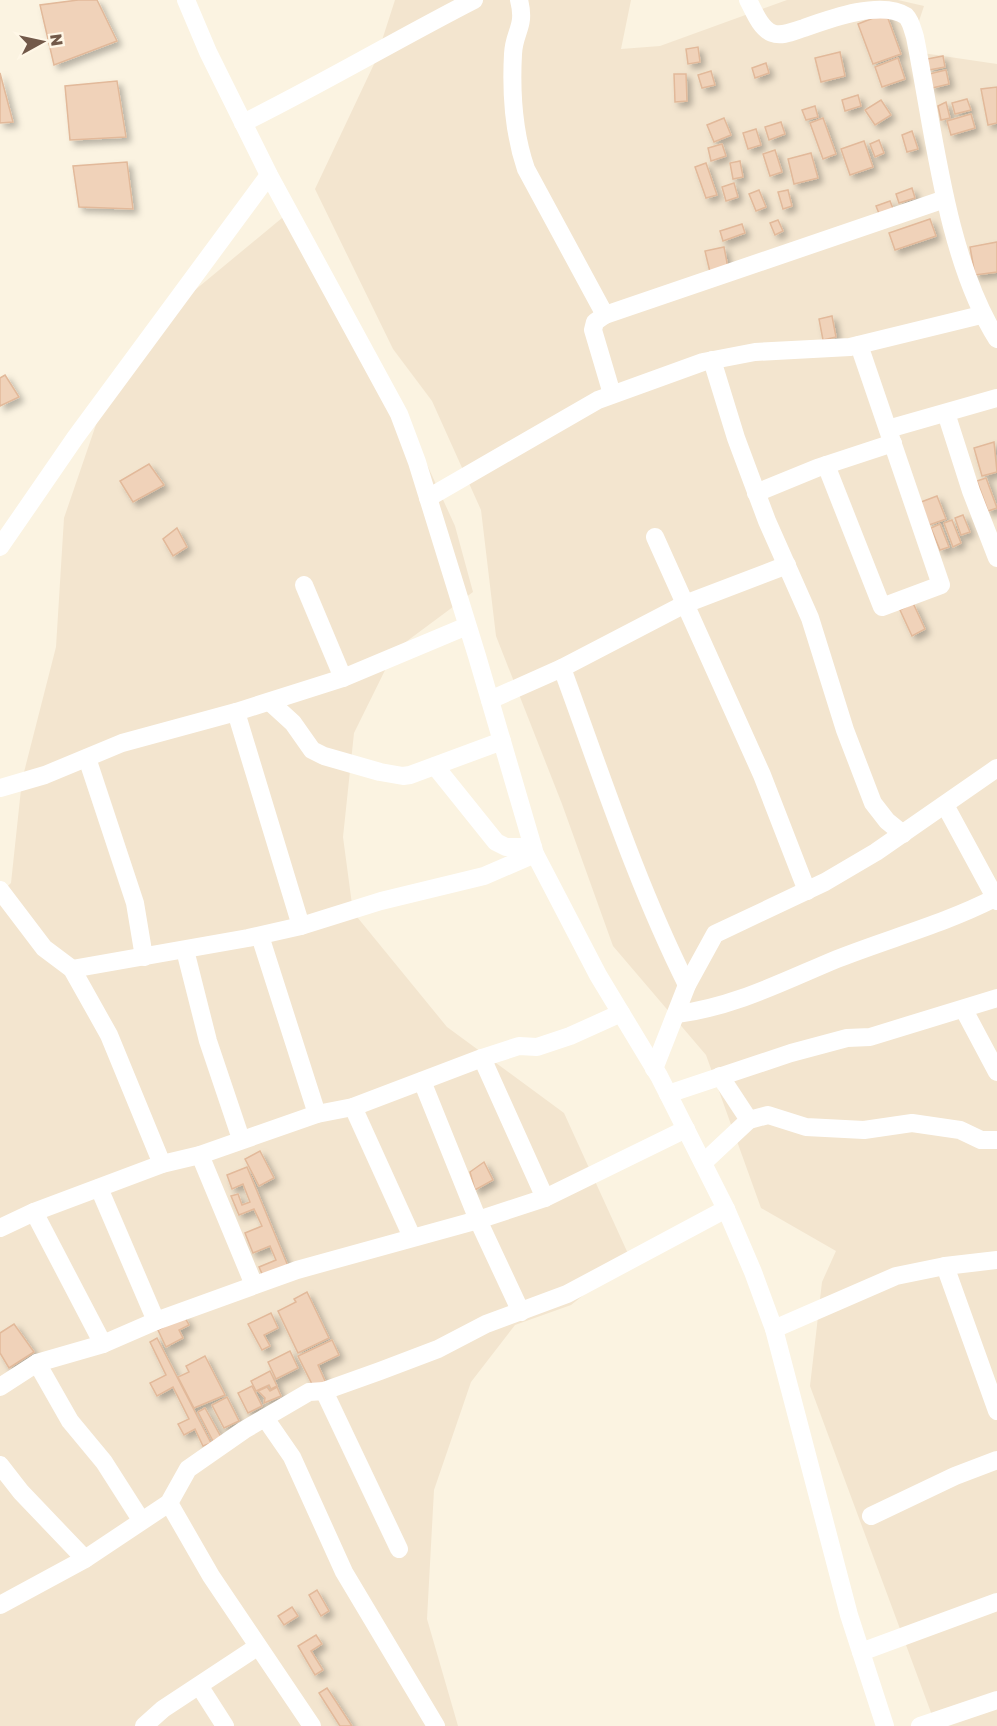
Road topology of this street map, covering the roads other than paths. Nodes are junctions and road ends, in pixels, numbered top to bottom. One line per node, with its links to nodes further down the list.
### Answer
1 (186, 0): 5 (street)
2 (474, 0): 5 (street)
3 (519, 0): 8 (street)
4 (748, 0): 7 (street)
5 (243, 123): 6 (street)
6 (269, 175): 19 (street); 21 (street)
7 (945, 199): 8 (street); 9 (street)
8 (605, 315): 13 (street)
9 (981, 315): 10 (street); 11 (street)
10 (997, 338)
11 (859, 345): 12 (street); 16 (street)
12 (712, 360): 13 (street); 18 (street)
13 (612, 394): 19 (street)
14 (997, 398): 15 (street)
15 (946, 413): 16 (street); 22 (street)
16 (891, 436): 17 (street); 17 (street)
17 (826, 465): 18 (street)
18 (756, 493): 23 (street)
19 (428, 498): 26 (street)
20 (655, 537): 25 (street)
21 (0, 548)
22 (997, 558)
23 (787, 565): 25 (street); 38 (street)
24 (304, 585): 28 (street)
25 (685, 604): 27 (street); 43 (street)
26 (467, 626): 28 (street); 29 (street)
27 (561, 668): 29 (street); 50 (street)
28 (343, 678): 30 (street)
29 (490, 700): 32 (street)
30 (270, 702): 31 (street); 34 (street)
31 (236, 712): 33 (street); 45 (street)
32 (502, 741): 34 (street); 40 (street)
33 (87, 758): 36 (street); 48 (street)
34 (435, 766): 39 (street)
35 (997, 768): 37 (street)
36 (0, 788)
37 (945, 805): 38 (street); 44 (street)
38 (903, 834): 43 (street)
39 (506, 847): 40 (street); 41 (street)
40 (534, 850): 41 (street); 53 (street)
41 (496, 871): 45 (street)
42 (0, 890): 49 (street)
43 (807, 891): 50 (street)
44 (996, 899): 54 (street)
45 (301, 926): 46 (street)
46 (260, 936): 47 (street); 62 (street)
47 (185, 950): 48 (street); 65 (street)
48 (144, 957): 49 (street)
49 (72, 969): 69 (street)
50 (687, 984): 54 (street)
51 (997, 998): 52 (street)
52 (964, 1010): 57 (street); 58 (street)
53 (621, 1013): 55 (street); 56 (street)
54 (677, 1014): 56 (street)
55 (482, 1058): 59 (street); 71 (street)
56 (654, 1069): 60 (street)
57 (997, 1072)
58 (720, 1076): 60 (street); 63 (street)
59 (423, 1081): 61 (street); 74 (street)
60 (668, 1094): 64 (street)
61 (352, 1107): 62 (street); 76 (street)
62 (317, 1114): 65 (street)
63 (749, 1120): 66 (street); 68 (street)
64 (686, 1129): 68 (street); 71 (street)
65 (241, 1139): 67 (street)
66 (997, 1140)
67 (200, 1155): 69 (street); 79 (street)
68 (703, 1163): 72 (street)
69 (162, 1164): 70 (street)
70 (99, 1188): 73 (street); 81 (street)
71 (545, 1198): 74 (street)
72 (726, 1209): 80 (street); 82 (street)
73 (34, 1212): 75 (street); 83 (street)
74 (478, 1220): 76 (street); 80 (street)
75 (0, 1228)
76 (412, 1237): 79 (street)
77 (997, 1260): 78 (street)
78 (945, 1266): 82 (street); 85 (street)
79 (254, 1285): 81 (street)
80 (521, 1312): 87 (street)
81 (156, 1321): 83 (street)
82 (774, 1329): 100 (street)
83 (103, 1344): 84 (street)
84 (37, 1364): 86 (street); 94 (street)
85 (990, 1365): 88 (street)
86 (0, 1387)
87 (324, 1391): 89 (street); 95 (street)
88 (997, 1411)
89 (265, 1418): 92 (street); 108 (street)
90 (997, 1460): 93 (street)
91 (0, 1465): 96 (street)
92 (169, 1503): 94 (street); 99 (street)
93 (871, 1516)
94 (141, 1520): 96 (street)
95 (399, 1549)
96 (85, 1559): 98 (street)
97 (997, 1602): 100 (street)
98 (0, 1605)
99 (257, 1647): 101 (street); 107 (street)
100 (861, 1652): 109 (street)
101 (200, 1688): 103 (street); 106 (street)
102 (997, 1700): 104 (street)
103 (165, 1718): 105 (street)
104 (931, 1724)
105 (144, 1726)
106 (225, 1726)
107 (312, 1726)
108 (436, 1726)
109 (885, 1726)

